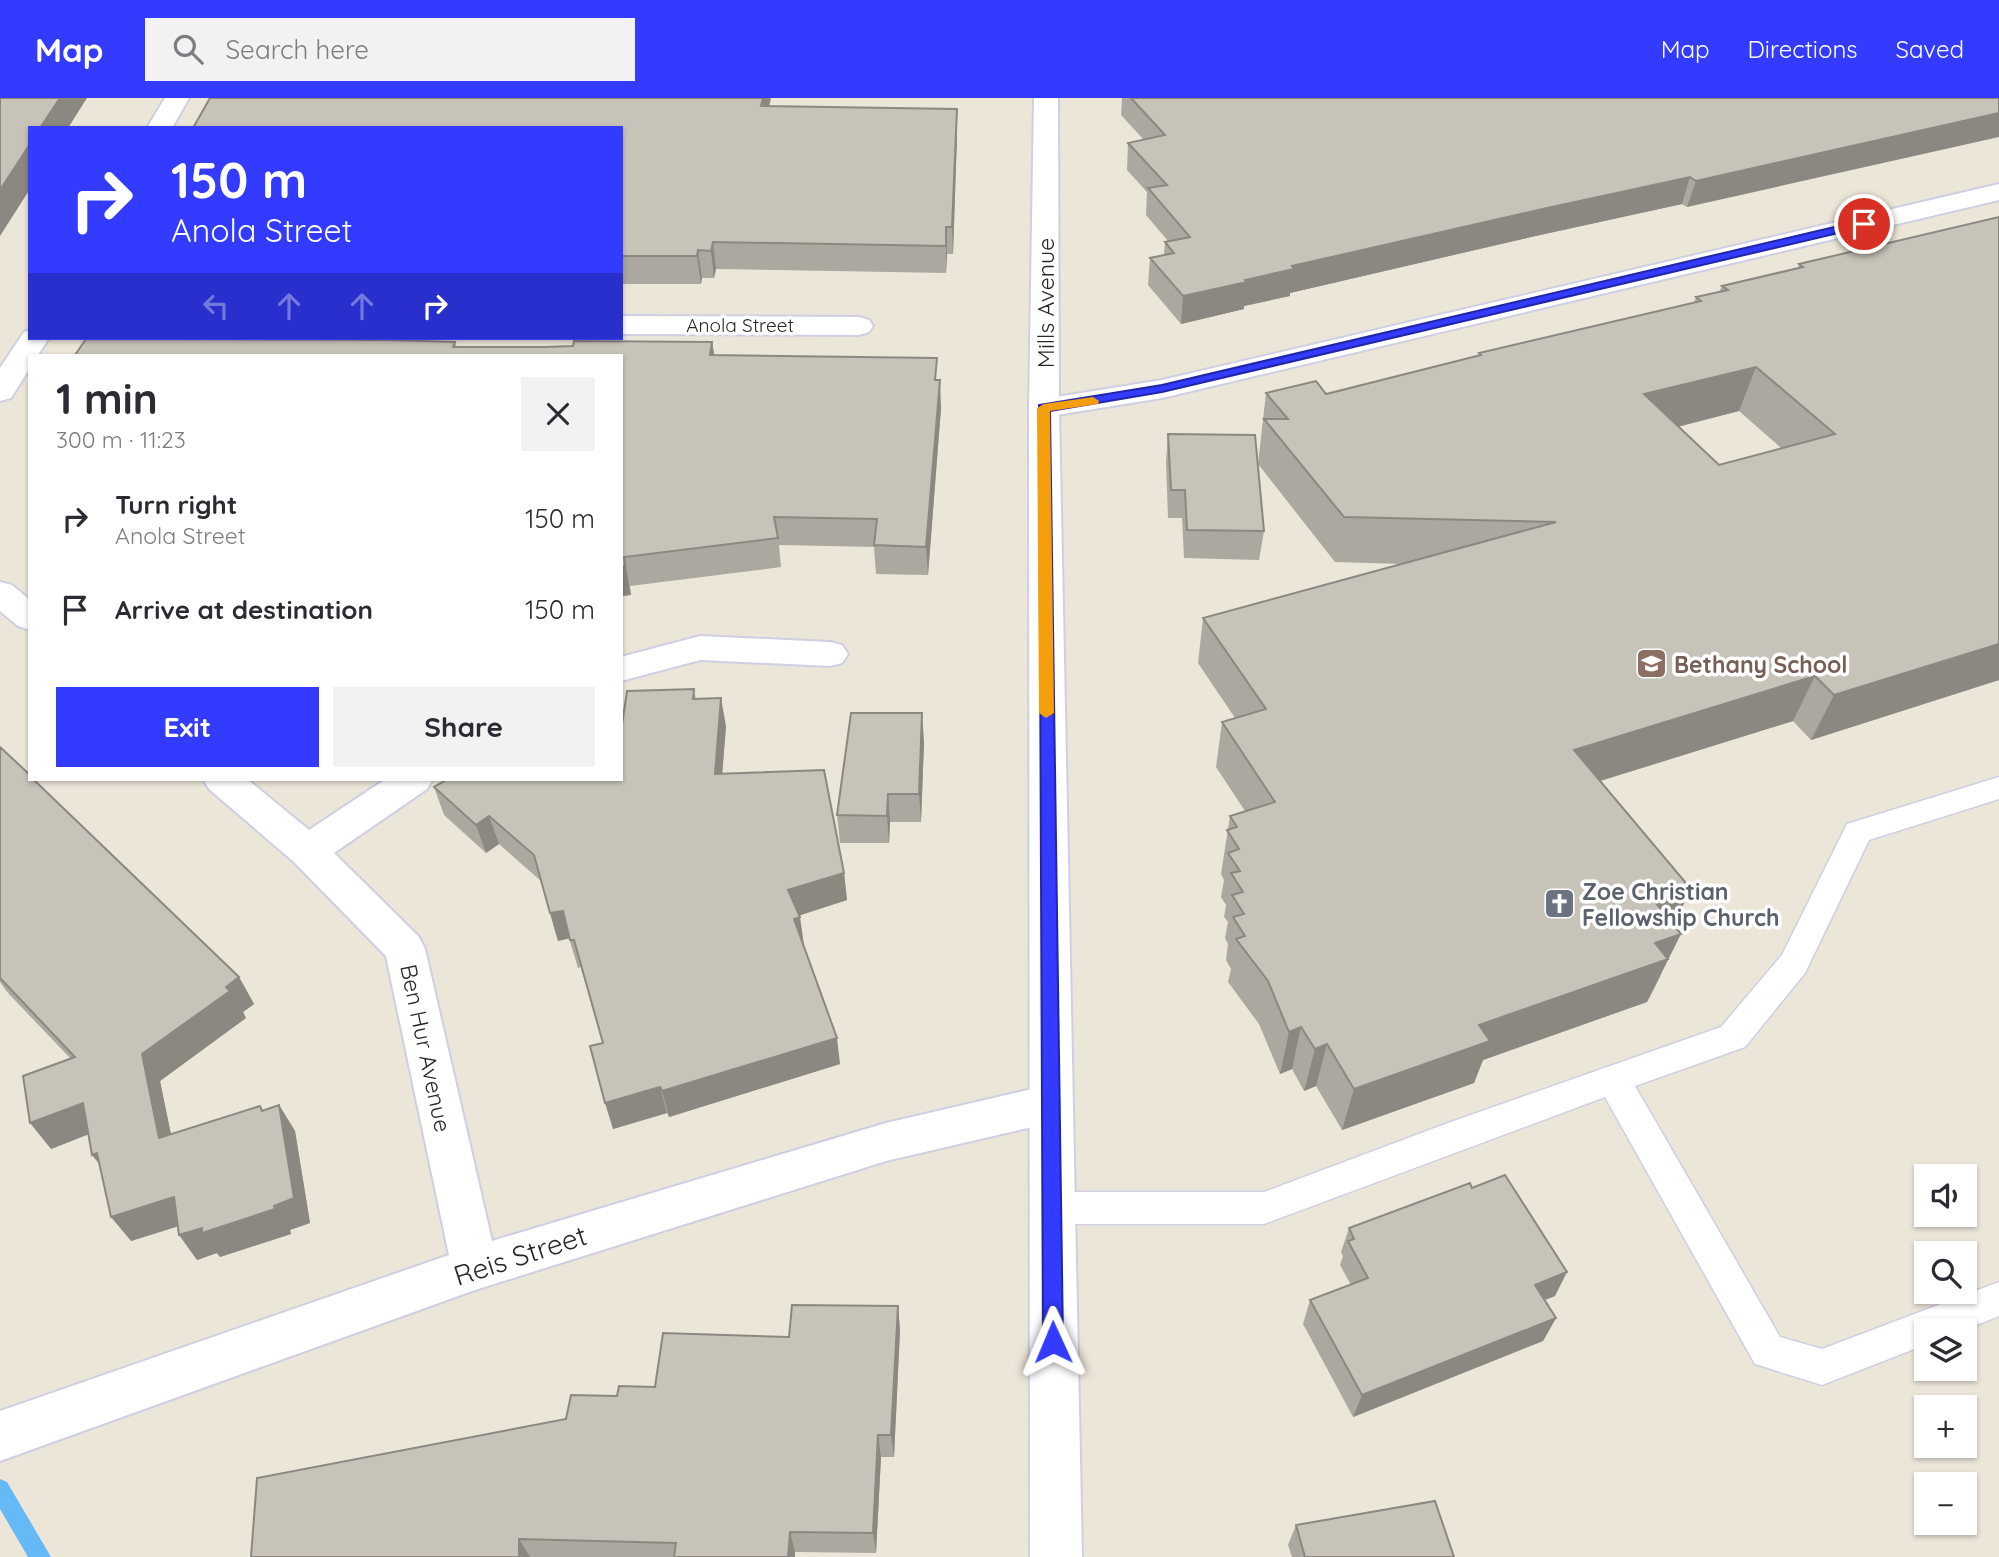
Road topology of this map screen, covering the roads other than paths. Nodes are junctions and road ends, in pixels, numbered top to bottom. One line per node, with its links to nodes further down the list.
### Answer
1 (177, 98): 3 (street)
2 (1046, 98): 9 (street, Mills Avenue)
3 (160, 126)
4 (1999, 192): 9 (street)
5 (623, 325): 6 (street, Anola Street)
6 (859, 326)
7 (33, 340): 8 (street)
8 (0, 392)
9 (1044, 408): 19 (street, Mills Avenue)
10 (0, 593): 11 (street)
11 (28, 616)
12 (831, 654): 13 (street)
13 (623, 668)
14 (224, 781): 17 (street, Ben Hur Avenue)
15 (411, 781): 17 (street)
16 (1999, 788): 18 (lane)
17 (308, 851): 21 (street, Ben Hur Avenue)
18 (1613, 1079): 20 (lane); 22 (lane)
19 (1049, 1104): 20 (street, Mills Avenue); 21 (street, Reis Street)
20 (1052, 1208): 24 (street, Mills Avenue)
21 (475, 1268): 23 (street, Reis Street)
22 (1999, 1299)
23 (0, 1436)
24 (1056, 1557)

